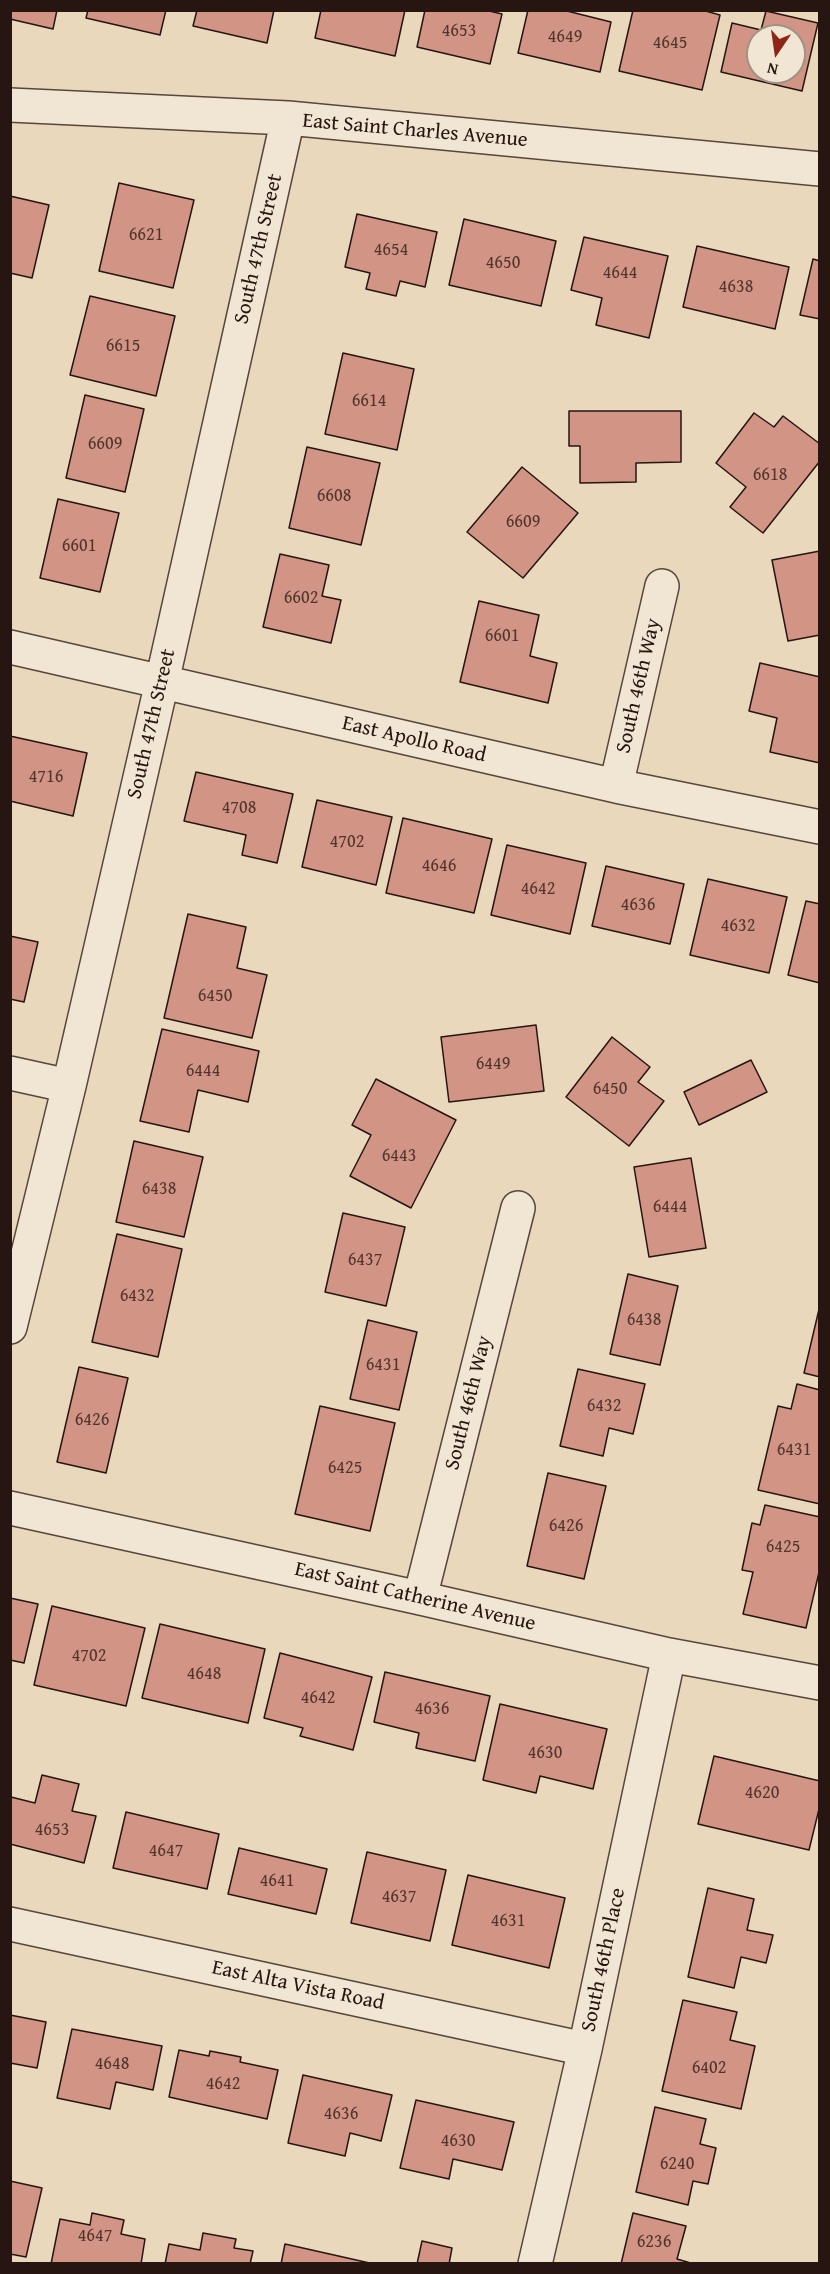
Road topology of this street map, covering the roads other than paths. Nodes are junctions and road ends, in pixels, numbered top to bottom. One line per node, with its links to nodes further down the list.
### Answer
1 (10, 105): 2 (street, East Saint Charles Avenue)
2 (288, 118): 3 (street, East Saint Charles Avenue); 6 (street, South 47th Street)
3 (819, 169)
4 (662, 586): 7 (street, South 46th Way)
5 (10, 648): 6 (street, East Apollo Road)
6 (162, 682): 7 (street, East Apollo Road); 10 (street, South 47th Street)
7 (616, 786): 8 (street, East Apollo Road)
8 (819, 827)
9 (10, 1073): 10 (street)
10 (69, 1086): 12 (street, South 47th Street)
11 (518, 1208): 14 (street, South 46th Way)
12 (10, 1327)
13 (10, 1508): 14 (street, East Saint Catherine Avenue)
14 (420, 1598): 15 (street, East Saint Catherine Avenue)
15 (669, 1655): 16 (street, East Saint Catherine Avenue); 18 (street, South 46th Place)
16 (819, 1683)
17 (10, 1924): 18 (street, East Alta Vista Road)
18 (585, 2049): 19 (street, South 46th Place)
19 (535, 2264)

